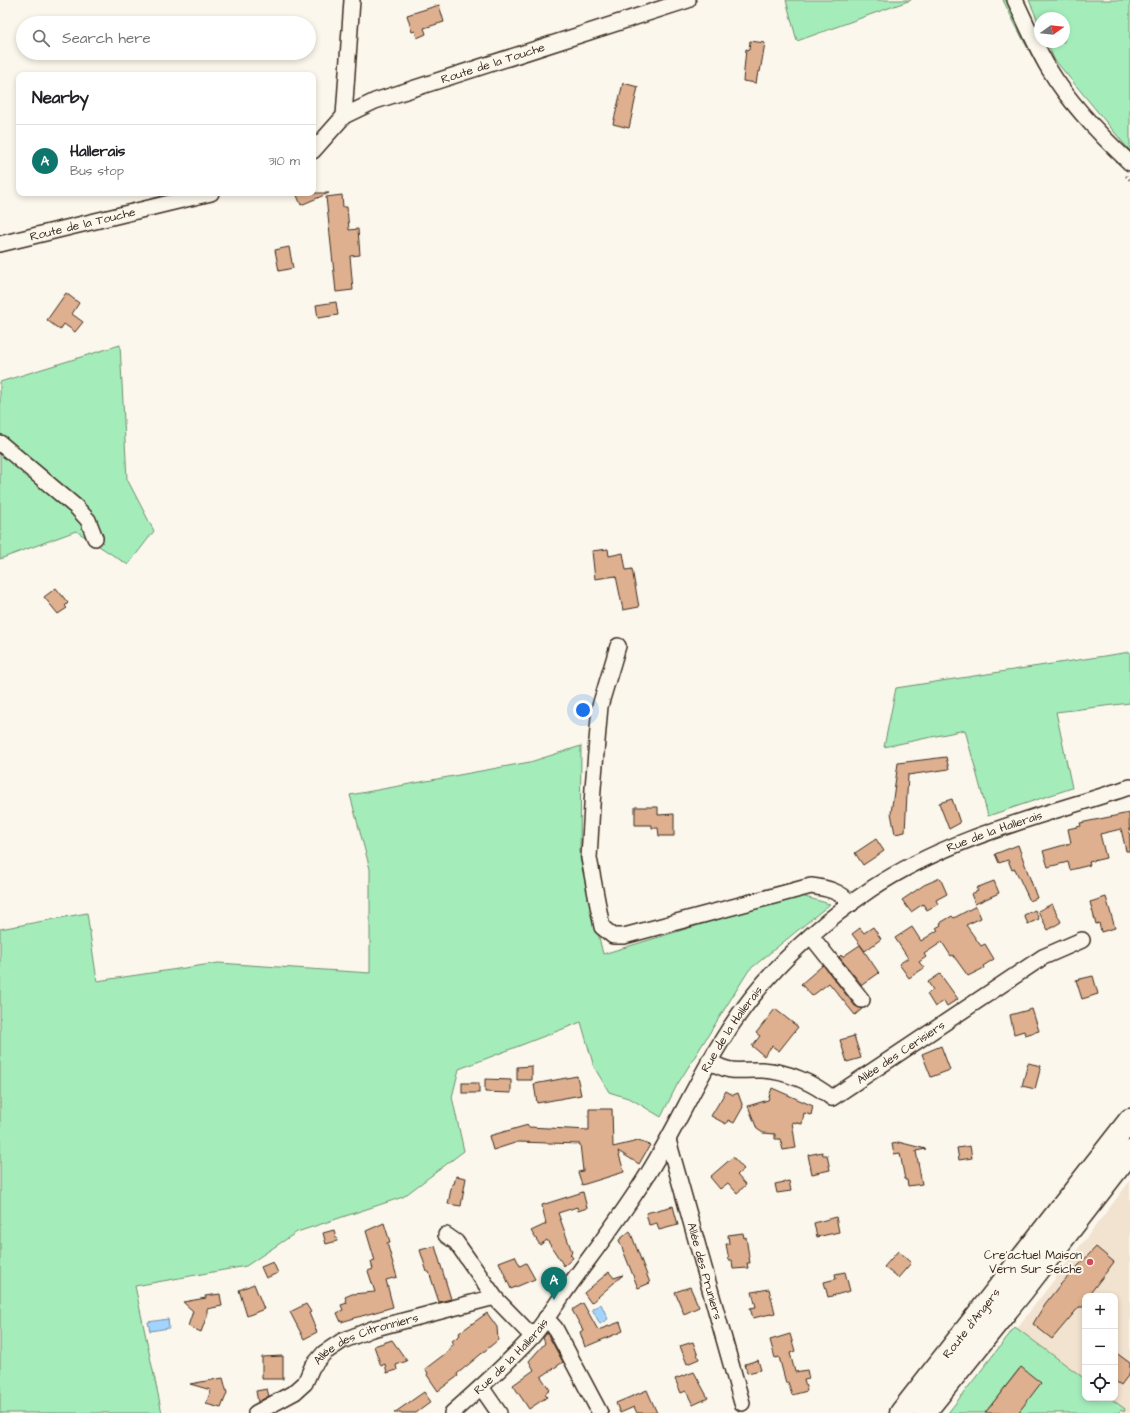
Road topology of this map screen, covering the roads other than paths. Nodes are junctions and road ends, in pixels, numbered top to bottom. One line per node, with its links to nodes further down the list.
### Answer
1 (352, 0): 4 (street)
2 (688, 0): 4 (street, Route de la Touche)
3 (1015, 0): 6 (street)
4 (344, 116): 5 (street, Route de la Touche)
5 (316, 148)
6 (1130, 163)
7 (199, 196): 8 (street, Route de la Touche)
8 (0, 244)
9 (0, 443): 10 (street)
10 (95, 538)
11 (618, 646): 13 (street)
12 (1130, 787): 13 (street, Rue de la Hallerais)
13 (851, 904): 14 (street, Rue de la Hallerais)
14 (811, 936): 16 (street); 17 (street, Rue de la Hallerais)
15 (1082, 940): 17 (street, Allée des Cerisiers)
16 (862, 1000)
17 (709, 1061): 19 (street, Rue de la Hallerais)
18 (1130, 1120): 32 (highway, Route d'Angers)
19 (668, 1140): 24 (street, Rue de la Hallerais); 27 (street, Allée des Pruniers)
20 (1130, 1152): 22 (highway, Route d'Angers)
21 (446, 1235): 23 (street)
22 (1023, 1290): 33 (highway, Route d'Angers); 34 (highway)
23 (496, 1299): 25 (street); 28 (street, Allée des Citronniers)
24 (546, 1318): 25 (street, Rue de la Hallerais); 31 (street)
25 (532, 1336): 26 (street, Rue de la Hallerais)
26 (481, 1387): 29 (street, Rue de la Hallerais); 30 (street)
27 (742, 1403)
28 (256, 1413)
29 (452, 1413)
30 (499, 1413)
31 (600, 1413)
32 (901, 1413)
33 (924, 1413)
34 (938, 1413)

